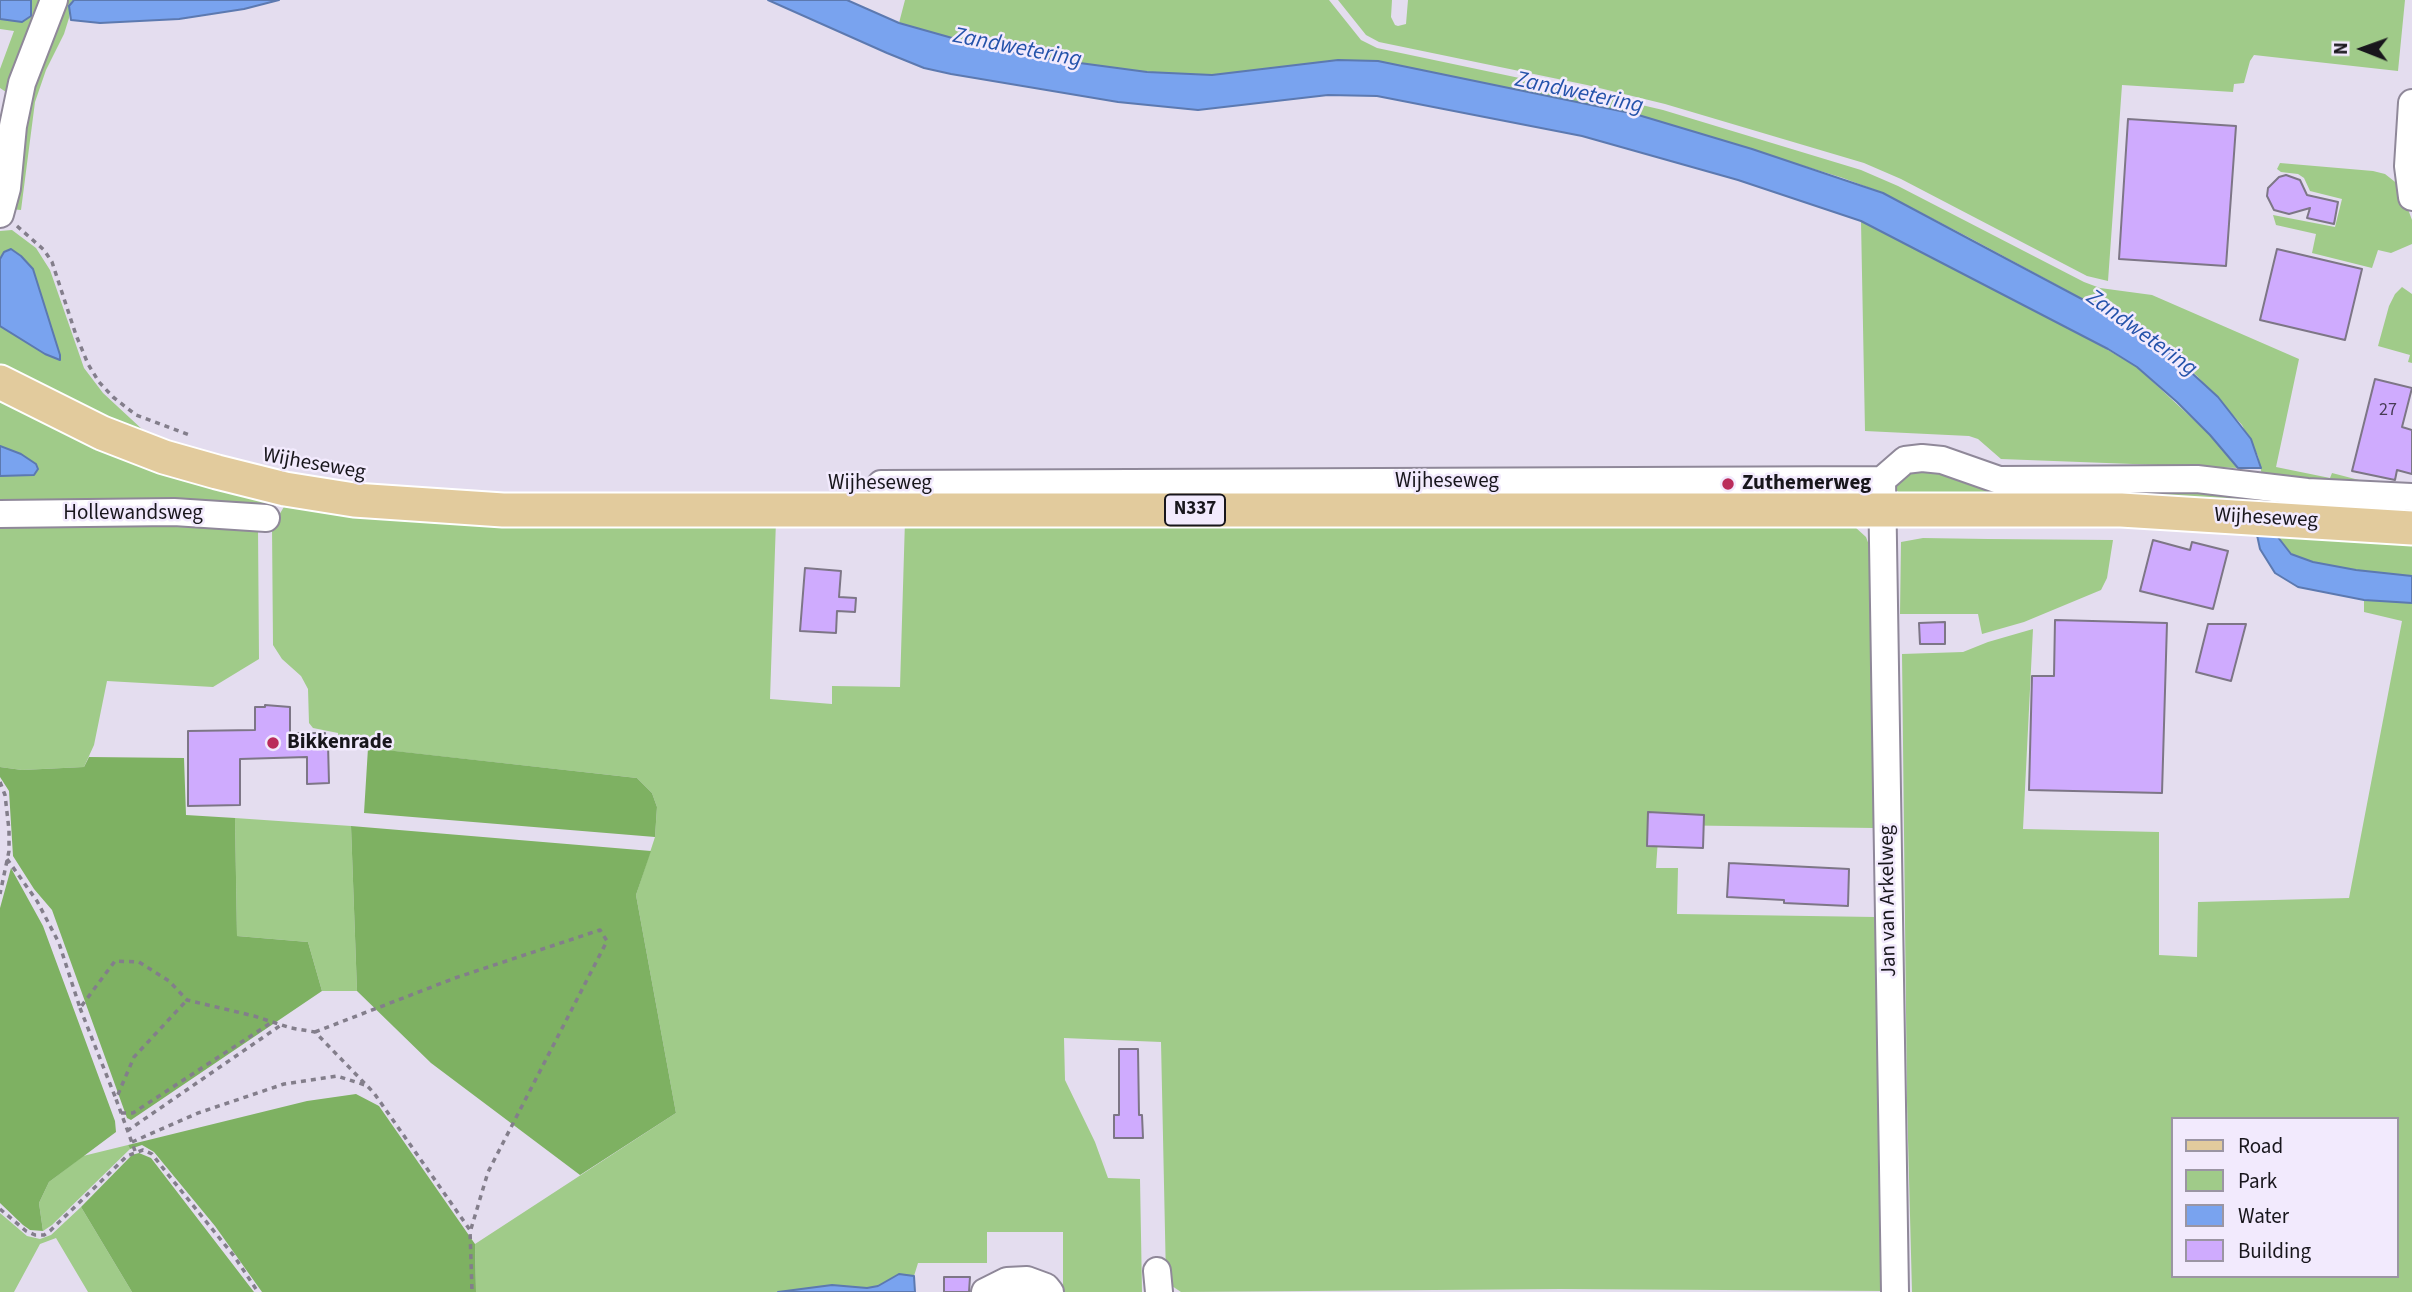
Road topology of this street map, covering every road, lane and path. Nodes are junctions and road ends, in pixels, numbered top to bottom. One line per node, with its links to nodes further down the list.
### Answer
1 (54, 0): 4 (street)
2 (2412, 103): 3 (street)
3 (2412, 197)
4 (7, 218): 6 (path)
5 (0, 382): 11 (main road, Wijheseweg / N337)
6 (202, 440)
7 (280, 460): 8 (path, Wijheseweg)
8 (304, 464)
9 (881, 484): 11 (street, Wijheseweg)
10 (2122, 494): 11 (main road, Wijheseweg / N337); 11 (street, Wijheseweg); 12 (street, Wijheseweg); 15 (main road, Wijheseweg / N337)
11 (1882, 495): 36 (street, Jan van Arkelweg)
12 (2412, 497)
13 (0, 514): 14 (street, Hollewandsweg)
14 (265, 518)
15 (2412, 528)
16 (0, 782): 17 (path)
17 (7, 859): 18 (path); 20 (path)
18 (0, 894)
19 (187, 1000): 20 (path); 21 (path); 25 (path)
20 (80, 1008): 25 (path)
21 (272, 1022): 22 (path); 26 (path)
22 (281, 1025): 23 (path); 27 (path)
23 (315, 1032): 24 (path); 31 (path)
24 (367, 1086): 28 (path); 31 (path)
25 (116, 1099): 26 (path)
26 (121, 1113): 27 (path)
27 (127, 1131): 28 (path)
28 (132, 1142): 29 (path)
29 (135, 1152): 30 (path); 32 (path)
30 (0, 1209)
31 (470, 1230): 33 (path)
32 (258, 1292)
33 (472, 1292)
34 (985, 1292): 35 (street)
35 (1049, 1292)
36 (1895, 1292)

